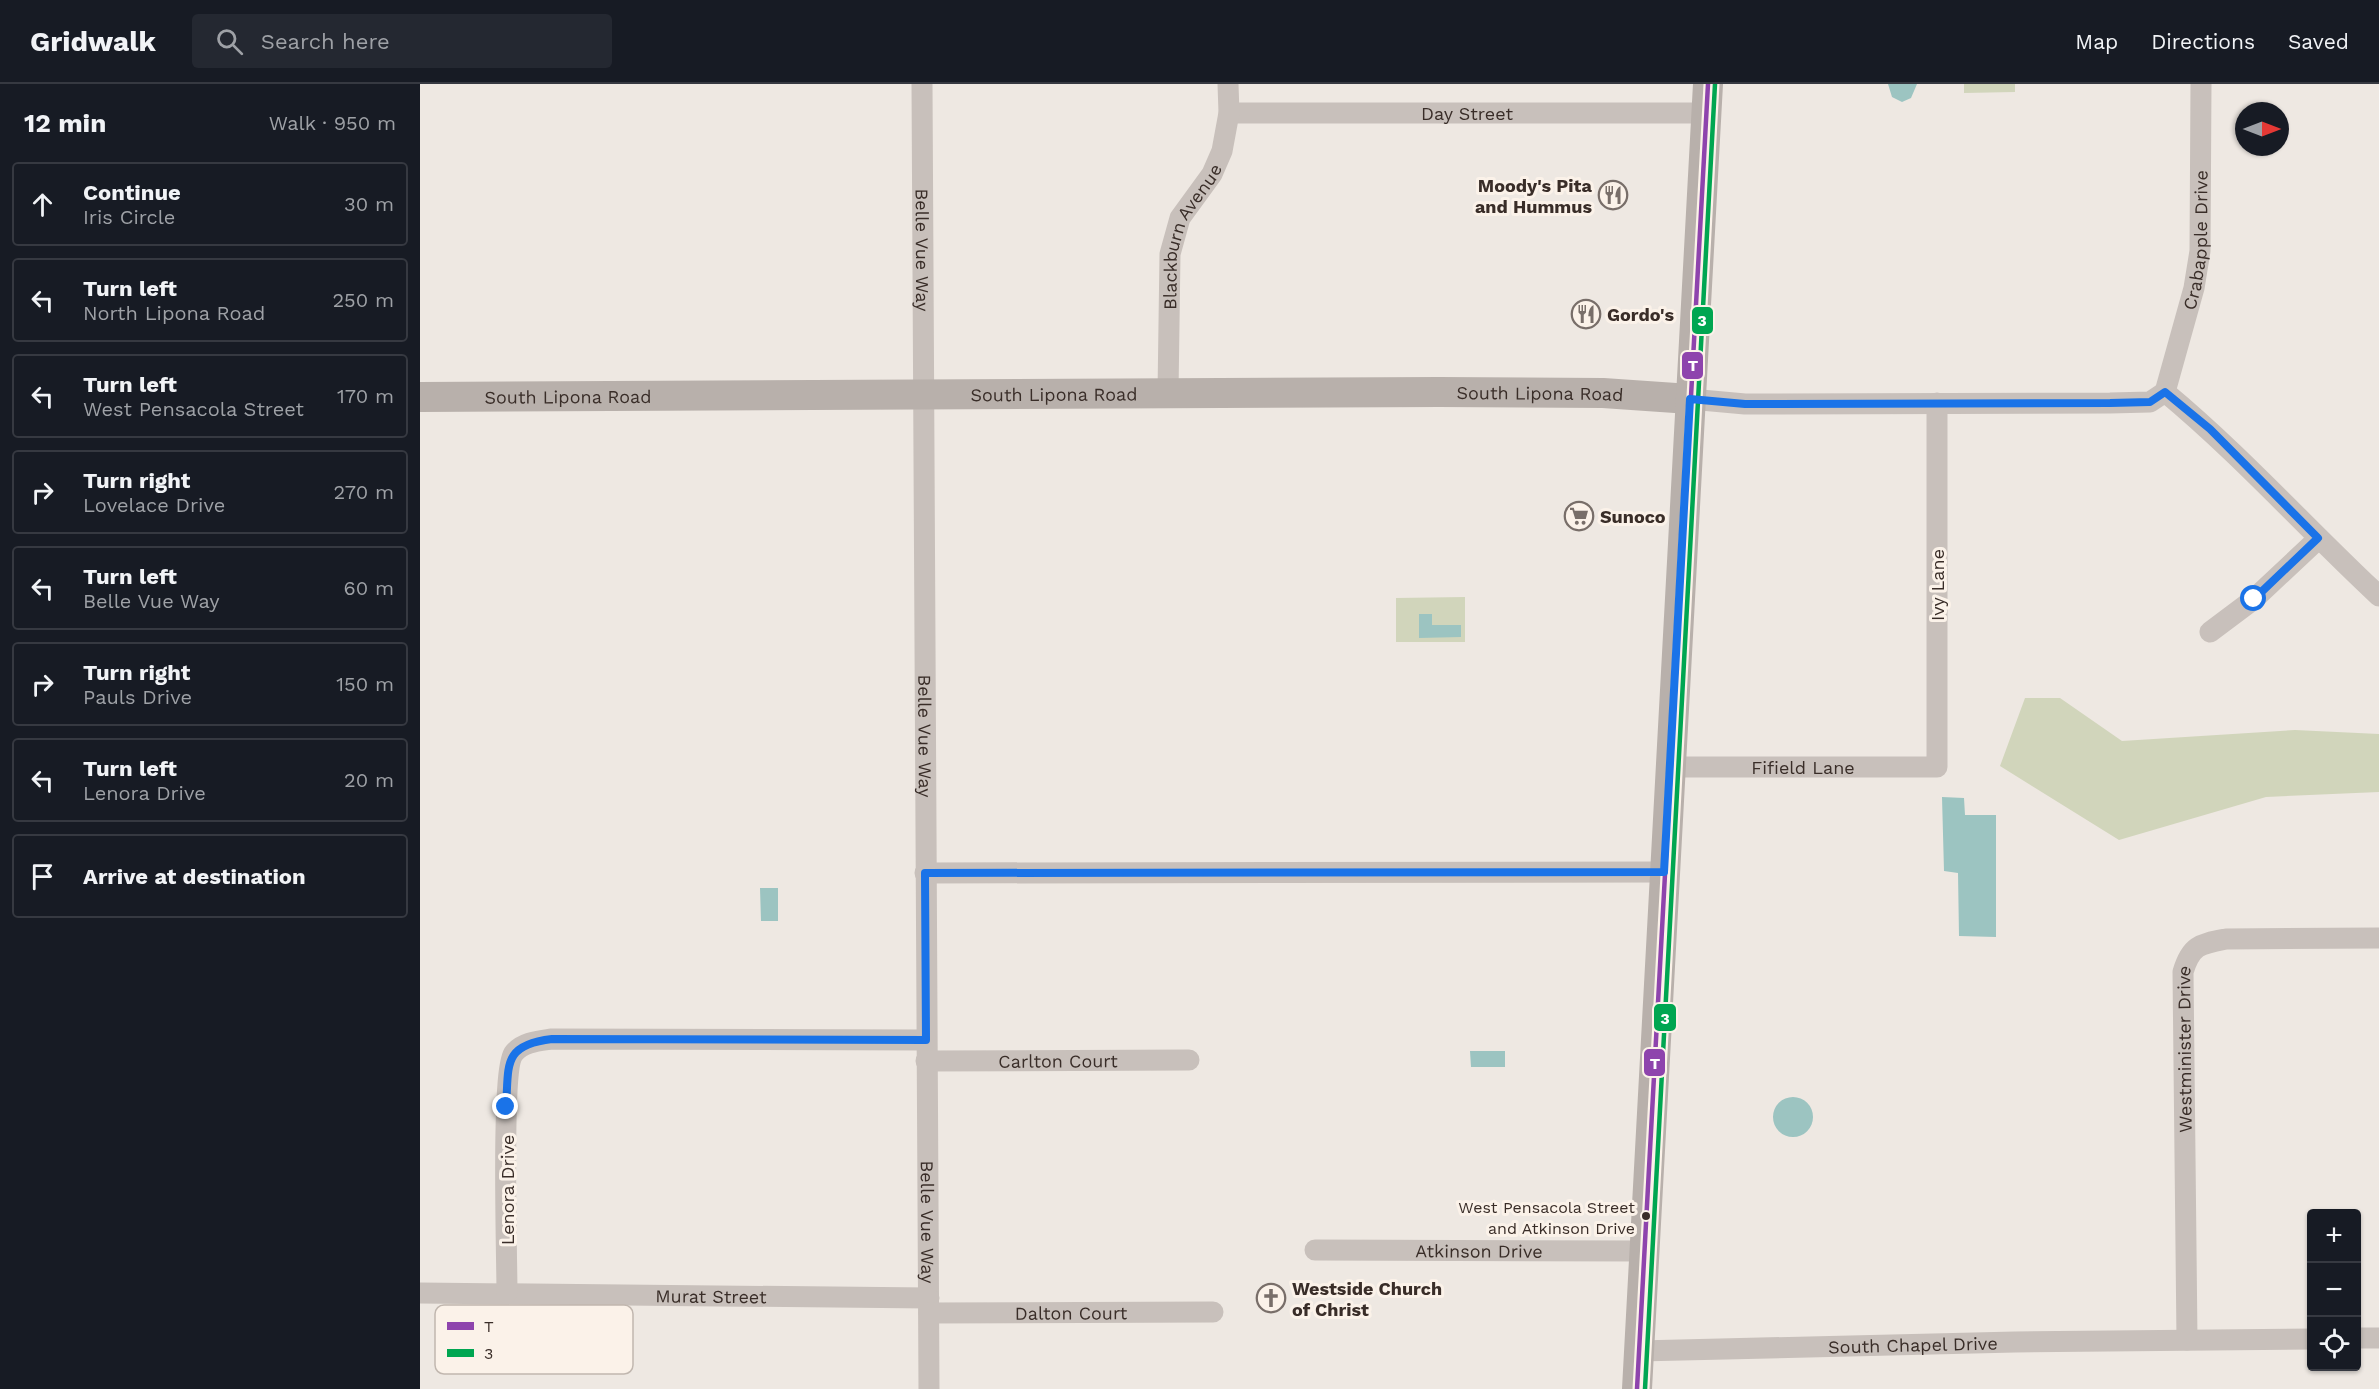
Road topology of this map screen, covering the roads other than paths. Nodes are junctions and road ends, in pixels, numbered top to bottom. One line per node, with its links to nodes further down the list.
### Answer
1 (922, 84): 8 (street, Belle Vue Way)
2 (1228, 84): 5 (street, Blackburn Avenue)
3 (1708, 84): 6 (main road)
4 (2201, 84): 7 (street, Crabapple Drive)
5 (1229, 113): 6 (street, Day Street); 9 (street, Blackburn Avenue)
6 (1706, 113): 11 (main road)
7 (2165, 392): 12 (street); 13 (street)
8 (923, 393): 9 (main road, South Lipona Road); 10 (main road, South Lipona Road); 19 (street, Belle Vue Way)
9 (1168, 393): 11 (main road, South Lipona Road)
10 (420, 397)
11 (1690, 399): 12 (street); 16 (main road)
12 (1937, 403): 17 (street, Ivy Lane)
13 (2318, 538): 14 (street); 15 (street)
14 (2379, 596)
15 (2210, 632)
16 (1669, 767): 17 (street, Fifield Lane); 18 (main road)
17 (1937, 767)
18 (1664, 872): 19 (street); 25 (main road)
19 (925, 873): 21 (street, Belle Vue Way)
20 (2379, 938): 33 (street, Westminister Drive)
21 (926, 1040): 23 (street, Belle Vue Way); 27 (street, Lenora Drive)
22 (1189, 1060): 23 (street, Carlton Court)
23 (926, 1061): 28 (street, Belle Vue Way)
24 (1315, 1250): 25 (street, Atkinson Drive)
25 (1643, 1251): 34 (main road)
26 (420, 1293): 27 (street, Murat Street)
27 (507, 1293): 28 (street, Murat Street)
28 (929, 1305): 29 (street, Dalton Court); 35 (street, Belle Vue Way)
29 (1213, 1312)
30 (2361, 1338): 31 (street)
31 (2379, 1338)
32 (2307, 1339): 33 (street, South Chapel Drive)
33 (2187, 1340): 34 (street, South Chapel Drive)
34 (1639, 1351): 36 (main road)
35 (929, 1389)
36 (1637, 1389)

